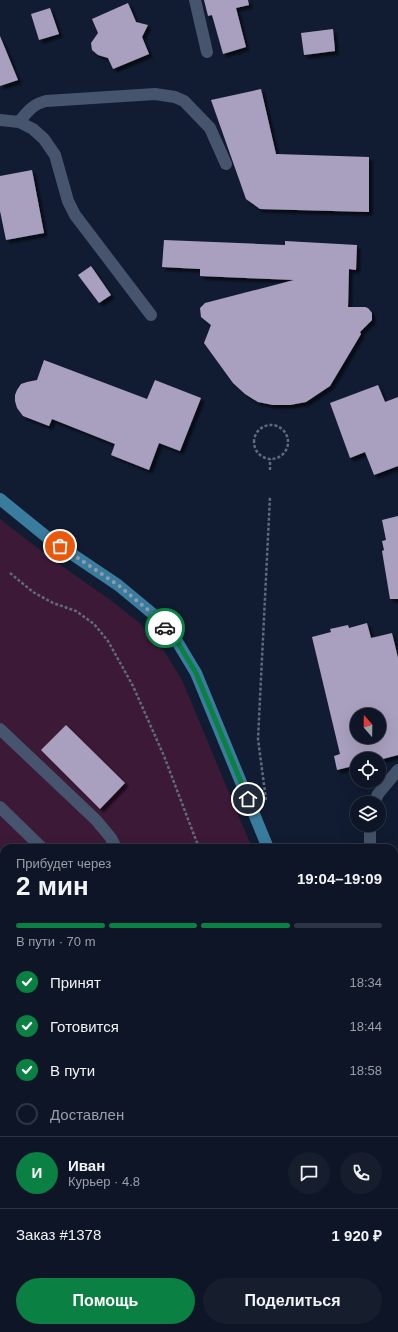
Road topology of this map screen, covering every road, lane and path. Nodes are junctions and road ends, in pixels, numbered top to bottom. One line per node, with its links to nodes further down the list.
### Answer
1 (195, 0): 2 (street)
2 (207, 52)
3 (0, 120): 4 (street)
4 (19, 122): 5 (street); 6 (street)
5 (226, 164)
6 (151, 315)
7 (270, 459): 7 (path); 8 (path)
8 (270, 470)
9 (270, 497): 16 (path)
10 (0, 498): 16 (main road)
11 (10, 573): 20 (path)
12 (0, 729): 19 (street)
13 (398, 770): 14 (street)
14 (377, 796)
15 (0, 807): 18 (street)
16 (254, 813): 21 (main road)
17 (370, 832): 22 (street)
18 (38, 844)
19 (114, 844)
20 (197, 844)
21 (266, 844)
22 (370, 844)

